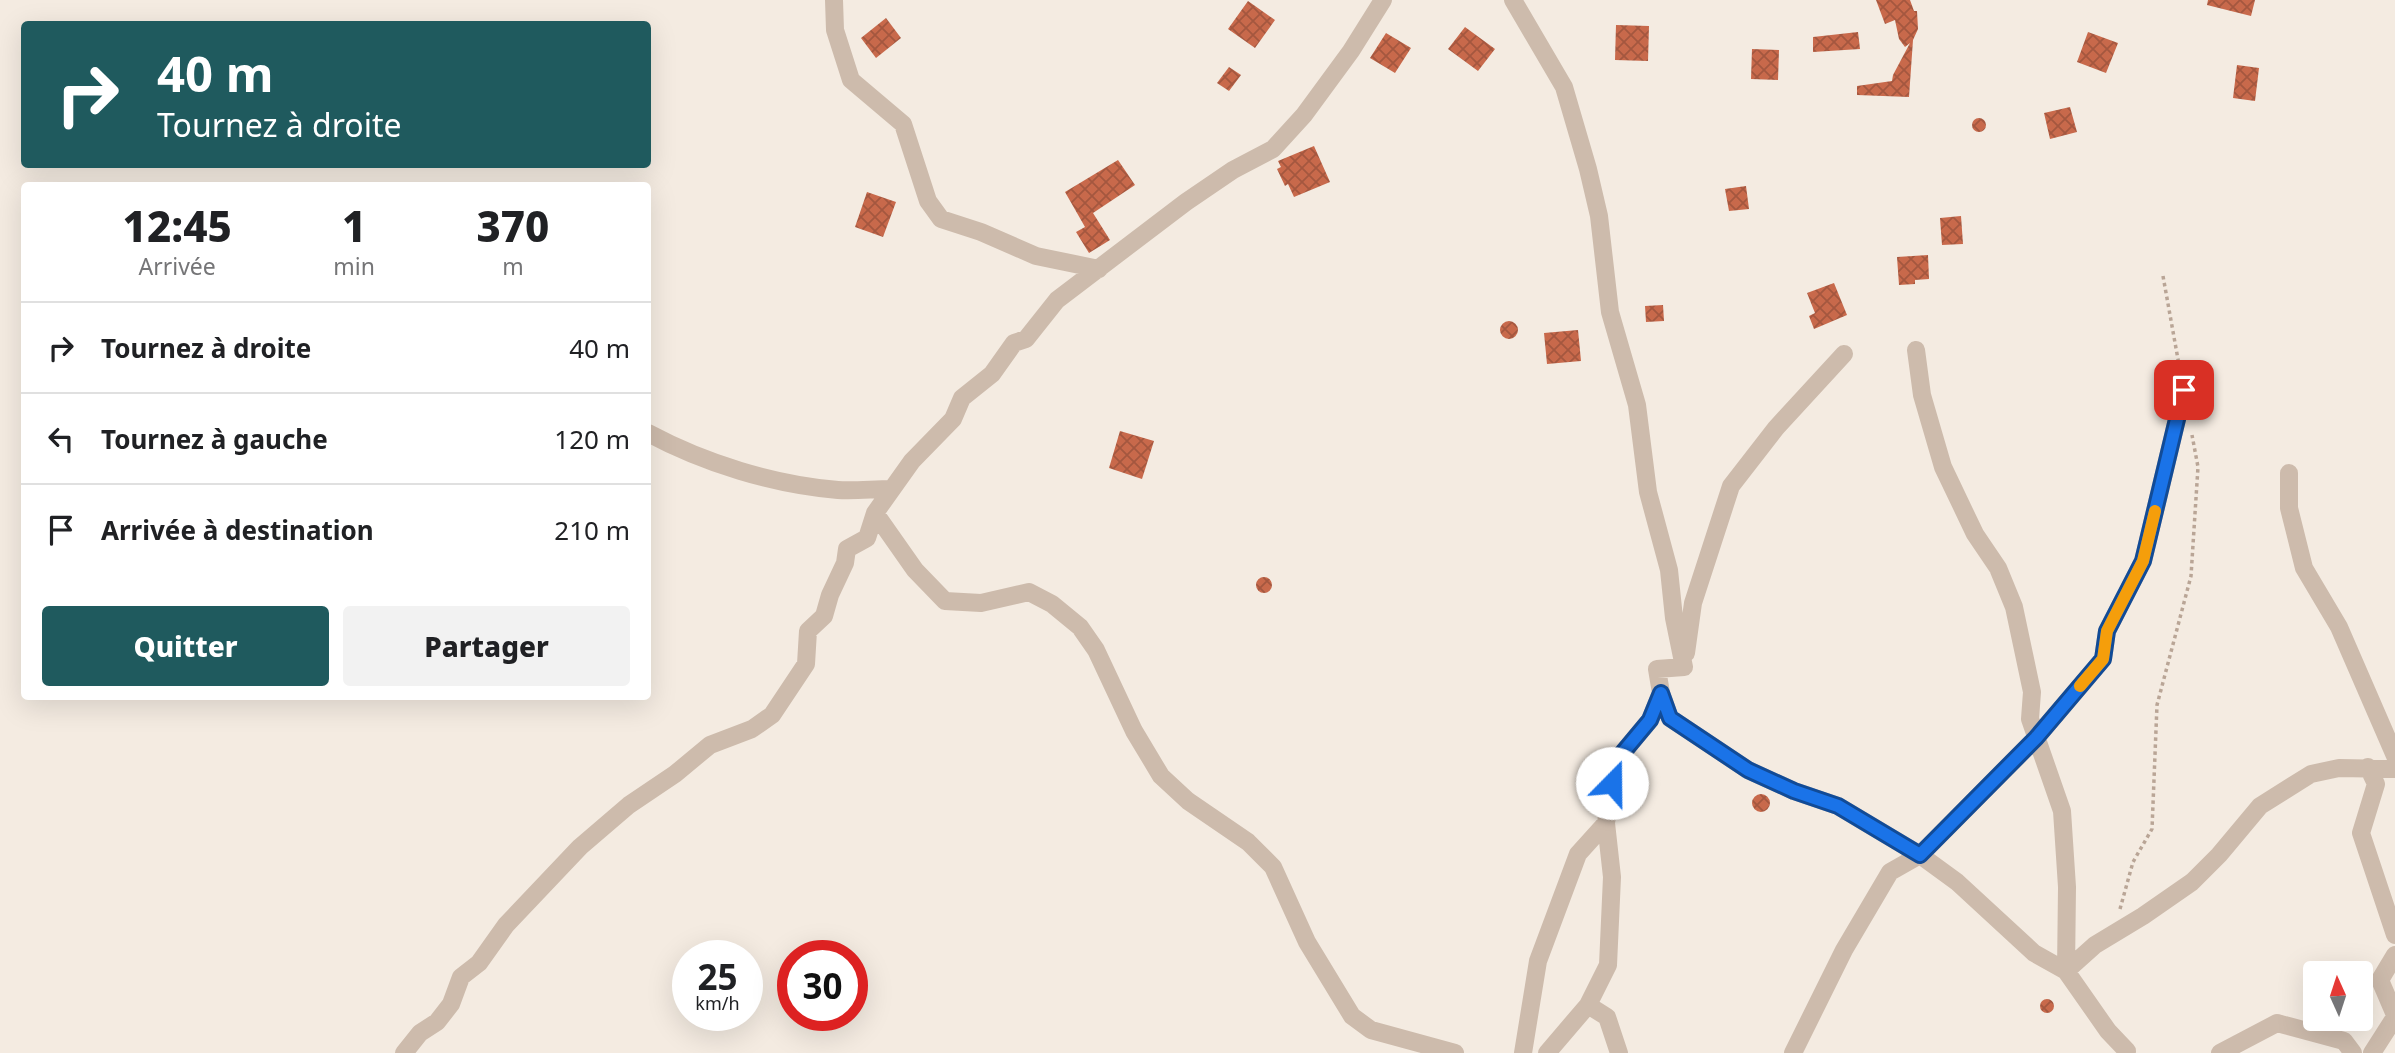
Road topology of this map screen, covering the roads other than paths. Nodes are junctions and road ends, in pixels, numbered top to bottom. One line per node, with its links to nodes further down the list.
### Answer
1 (834, 0): 4 (street)
2 (1384, 0): 4 (street)
3 (1513, 0): 12 (street)
4 (1099, 269): 10 (street)
5 (1916, 350): 14 (street)
6 (1844, 354): 12 (street)
7 (2184, 390): 14 (street)
8 (651, 435): 10 (street)
9 (2289, 472): 15 (street)
10 (891, 489): 11 (street)
11 (875, 513): 26 (street); 27 (street)
12 (1684, 667): 13 (street)
13 (1661, 693): 18 (street); 19 (street)
14 (2036, 738): 19 (street); 22 (street)
15 (2395, 756)
16 (2368, 767): 17 (street); 20 (street); 22 (street)
17 (2395, 769)
18 (1606, 823): 23 (street); 28 (street)
19 (1920, 855): 22 (street); 31 (street)
20 (2395, 934)
21 (2395, 955): 24 (street)
22 (2066, 971): 25 (street)
23 (1588, 1005): 29 (street); 30 (street)
24 (2395, 1016): 34 (street)
25 (2127, 1051)
26 (404, 1053)
27 (1455, 1053)
28 (1523, 1053)
29 (1546, 1053)
30 (1619, 1053)
31 (1793, 1053)
32 (2220, 1053): 33 (street)
33 (2353, 1053)
34 (2372, 1053)

